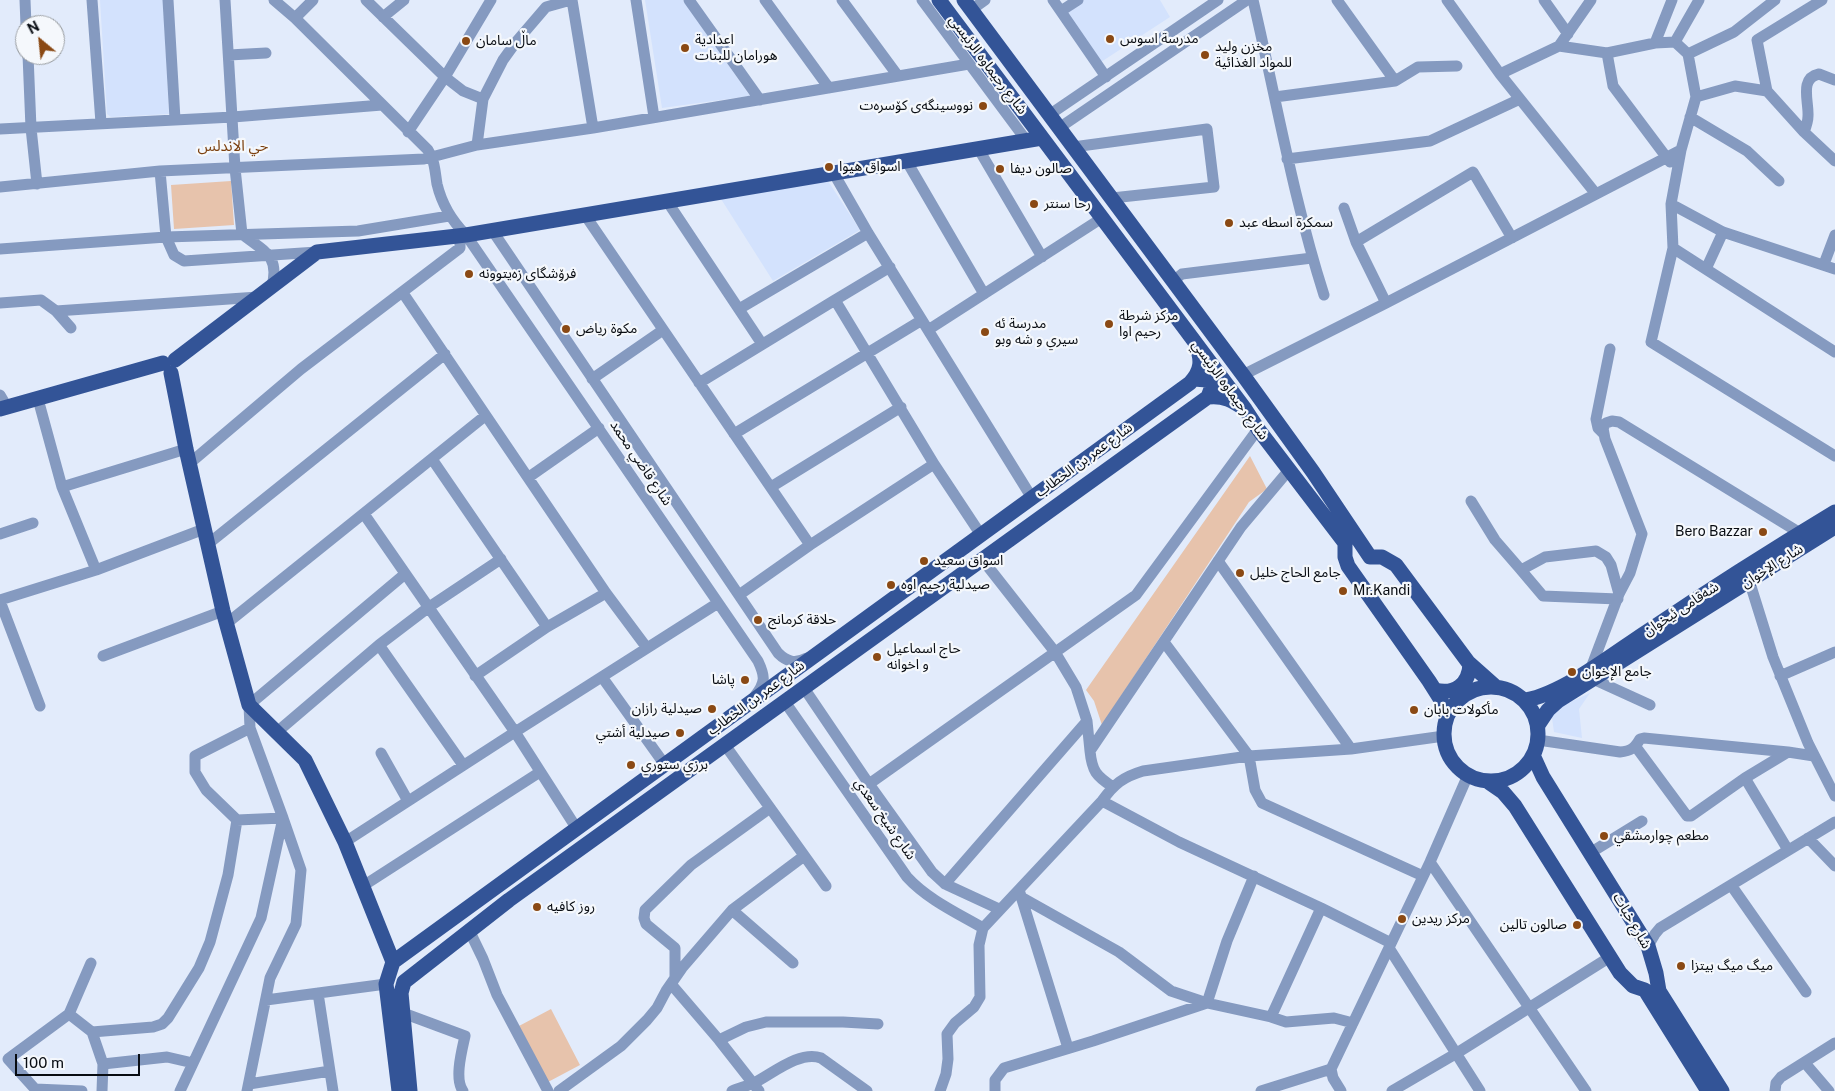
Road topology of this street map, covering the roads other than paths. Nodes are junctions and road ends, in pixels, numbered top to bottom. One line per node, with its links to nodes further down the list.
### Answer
1 (25, 0): 35 (street)
2 (92, 0): 69 (street)
3 (168, 0): 67 (street)
4 (225, 0): 45 (street)
5 (274, 0): 37 (street)
6 (314, 0): 37 (street)
7 (366, 0): 36 (street)
8 (404, 0): 36 (street)
9 (491, 0): 52 (street)
10 (572, 0): 31 (street); 71 (street)
11 (636, 0): 65 (street)
12 (688, 0): 61 (street)
13 (765, 0): 55 (street)
14 (842, 0): 50 (street)
15 (922, 0): 46 (street)
16 (939, 0): 76 (main road, شارع رحيماوه الرئيسي)
17 (986, 0): 32 (street)
18 (1053, 0): 34 (street)
19 (1078, 0): 34 (street)
20 (1220, 0): 33 (street); 51 (street)
21 (1247, 0): 33 (street)
22 (1253, 0): 57 (street)
23 (1337, 0): 54 (street)
24 (1447, 0): 49 (street)
25 (1544, 0): 38 (street)
26 (1591, 0): 38 (street)
27 (1672, 0): 40 (street)
28 (1699, 0): 39 (street)
29 (1775, 0): 44 (street)
30 (1822, 0): 56 (street)
31 (544, 3): 59 (street)
32 (968, 5): 63 (main road, شارع رحيماوه الرئيسي)
33 (1230, 11): 68 (street)
34 (1061, 12): 51 (street)
35 (26, 15)
36 (383, 17): 52 (street)
37 (295, 18): 62 (street)
38 (1568, 34): 41 (street)
39 (1675, 42): 40 (street); 44 (street)
40 (1655, 43): 43 (street)
41 (1559, 46): 43 (street); 49 (street)
42 (266, 53): 45 (street)
43 (1607, 53): 83 (street)
44 (1688, 54): 58 (street)
45 (229, 55): 64 (street)
46 (969, 64): 50 (street); 77 (street)
47 (29, 65): 70 (street)
48 (1457, 66): 54 (street)
49 (1500, 74): 60 (street)
50 (898, 76): 55 (street)
51 (1106, 77): 63 (street)
52 (445, 78): 59 (street); 74 (street)
53 (1835, 80): 75 (street)
54 (1395, 81): 57 (street)
55 (829, 88): 61 (street)
56 (1766, 90): 58 (street); 75 (street)
57 (1275, 97): 84 (street)
58 (1696, 97): 66 (street)
59 (483, 99): 78 (street)
60 (1520, 99): 84 (street); 94 (street)
61 (760, 100): 65 (street)
62 (382, 106): 64 (street); 74 (street)
63 (1055, 111): 68 (street); 72 (main road, شارع رحيماوه الرئيسي)
64 (233, 117): 67 (street); 87 (street)
65 (654, 117): 71 (street)
66 (1690, 117): 81 (street); 91 (street)
67 (175, 119): 69 (street)
68 (1072, 119): 72 (street)
69 (101, 123): 70 (street)
70 (32, 128): 73 (street); 92 (street)
71 (593, 128): 78 (street)
72 (1059, 128): 79 (main road, شارع رحيماوه الرئيسي)
73 (0, 129)
74 (408, 132): 82 (street)
75 (1804, 132): 86 (street)
76 (1042, 138): 77 (main road); 102 (main road, شارع رحيماوه الرئيسي)
77 (1026, 140): 80 (main road)
78 (477, 145): 82 (street)
79 (1073, 147): 95 (main road, شارع رحيماوه الرئيسي); 95 (street)
80 (978, 148): 85 (main road); 119 (street)
81 (1681, 150): 83 (street); 90 (street)
82 (432, 157): 87 (street); 100 (street)
83 (1666, 157): 90 (street); 94 (street)
84 (1287, 159): 120 (street)
85 (906, 160): 89 (main road); 128 (street)
86 (1835, 161)
87 (235, 168): 88 (street); 107 (street)
88 (160, 171): 92 (street); 110 (street)
89 (833, 172): 96 (main road); 106 (street)
90 (1677, 172): 97 (street)
91 (1779, 181)
92 (37, 184): 93 (street)
93 (0, 187)
94 (1596, 194): 111 (street)
95 (1112, 198): 101 (main road, شارع رحيماوه الرئيسي)
96 (667, 201): 99 (main road); 134 (street)
97 (1671, 204): 104 (street); 114 (street)
98 (1344, 208): 113 (street)
99 (585, 215): 103 (main road); 138 (street)
100 (449, 216): 105 (street); 108 (street, شارع قاضي محمد)
101 (1125, 217): 102 (main road); 112 (main road, شارع رحيماوه الرئيسي)
102 (1105, 223): 116 (main road, شارع رحيماوه الرئيسي); 119 (street)
103 (492, 230): 108 (main road); 147 (street, شارع قاضي محمد)
104 (1723, 232): 121 (street); 123 (street)
105 (293, 233): 107 (street); 117 (street)
106 (868, 233): 122 (street); 134 (street)
107 (242, 234): 110 (street); 118 (street)
108 (463, 235): 117 (main road); 127 (street); 156 (street, شارع قاضي محمد)
109 (1835, 235): 121 (street)
110 (166, 236): 115 (street); 118 (street)
111 (1512, 238): 113 (street); 133 (street)
112 (1142, 239): 116 (main road); 125 (main road, شارع رحيماوه الرئيسي)
113 (1356, 242): 133 (street)
114 (1673, 248): 123 (street); 162 (street)
115 (0, 249)
116 (1126, 251): 140 (main road, شارع رحيماوه الرئيسي)
117 (311, 252): 118 (street); 126 (main road)
118 (268, 255): 126 (street)
119 (1042, 257): 128 (street)
120 (1312, 258): 125 (street); 129 (street)
121 (1824, 264): 124 (street)
122 (890, 267): 131 (street); 136 (street)
123 (1706, 269): 143 (street)
124 (1835, 269)
125 (1174, 281): 146 (main road, شارع رحيماوه الرئيسي)
126 (272, 286): 130 (main road)
127 (403, 293): 144 (street); 161 (street)
128 (984, 294): 136 (street)
129 (1324, 294)
130 (258, 297): 135 (street); 145 (main road)
131 (835, 300): 139 (street); 142 (street)
132 (0, 303): 135 (street)
133 (1386, 304): 146 (street)
134 (739, 310): 139 (street)
135 (56, 311): 137 (street)
136 (924, 325): 142 (street); 172 (street)
137 (71, 328)
138 (663, 330): 147 (street); 149 (street)
139 (762, 344): 149 (street)
140 (1196, 344): 148 (main road); 154 (main road, شارع رحيماوه الرئيسي)
141 (1610, 349): 159 (street)
142 (868, 352): 153 (street); 158 (street)
143 (1835, 352)
144 (445, 354): 155 (street); 182 (street)
145 (170, 365): 151 (main road); 161 (main road)
146 (1244, 375): 208 (main road, شارع رحيماوه الرئيسي)
147 (592, 379): 164 (street, شارع قاضي محمد)
148 (1194, 379): 150 (main road); 160 (main road, شارع عمر بن الخطاب)
149 (699, 382): 158 (street)
150 (1208, 397): 154 (main road); 165 (main road, شارع عمر بن الخطاب)
151 (38, 398): 152 (main road); 170 (street)
152 (2, 404)
153 (901, 407): 166 (street); 171 (street)
154 (1245, 409): 157 (main road, شارع رحيماوه الرئيسي)
155 (485, 416): 163 (street); 169 (street)
156 (599, 428): 168 (street, شارع قاضي محمد); 169 (street)
157 (1258, 429): 167 (main road, شارع رحيماوه الرئيسي); 205 (street)
158 (734, 434): 171 (street)
159 (1604, 434): 179 (street); 194 (street)
160 (1104, 446): 165 (main road); 172 (main road, شارع عمر بن الخطاب)
161 (188, 456): 170 (street); 178 (main road)
162 (1835, 456)
163 (432, 458): 175 (street); 184 (street)
164 (646, 458): 168 (street); 193 (street, شارع قاضي محمد)
165 (1117, 462): 185 (main road, شارع عمر بن الخطاب)
166 (934, 464): 181 (street); 183 (street)
167 (1289, 470): 186 (street); 215 (main road, شارع رحيماوه الرئيسي)
168 (628, 471): 197 (street, شارع قاضي محمد)
169 (528, 477): 192 (street)
170 (62, 487): 187 (street)
171 (771, 487): 183 (street)
172 (1032, 498): 181 (main road, شارع عمر بن الخطاب)
173 (1471, 501): 188 (street)
174 (1835, 512): 179 (main road, شەقامی ئیخوان)
175 (364, 514): 189 (street); 199 (street)
176 (33, 523): 180 (street)
177 (1835, 527): 190 (main road, شارع الإخوان)
178 (204, 529): 182 (main road); 187 (street)
179 (1800, 533): 209 (main road, شەقامی ئیخوان)
180 (0, 534)
181 (981, 535): 191 (main road, شارع عمر بن الخطاب)
182 (208, 544): 199 (main road)
183 (810, 545): 193 (street)
184 (501, 559): 198 (street); 200 (street)
185 (982, 559): 195 (main road, شارع عمر بن الخطاب); 205 (street)
186 (1218, 561): 201 (street); 233 (street)
187 (96, 570): 196 (street)
188 (1521, 570): 194 (street); 194 (street)
189 (405, 574): 198 (street); 219 (street)
190 (1750, 580): 209 (main road, شارع الإخوان); 211 (street)
191 (916, 582): 195 (main road); 204 (main road, شارع عمر بن الخطاب)
192 (606, 592): 200 (street); 203 (street)
193 (739, 595): 204 (street, شارع قاضي محمد)
194 (1619, 597): 209 (street)
195 (928, 599): 214 (main road, شارع عمر بن الخطاب)
196 (0, 600): 221 (street)
197 (718, 603): 203 (street); 222 (street, شارع قاضي محمد)
198 (429, 607): 202 (street); 210 (street)
199 (225, 617): 207 (street); 219 (main road)
200 (547, 627): 210 (street)
201 (1164, 642): 234 (street); 237 (street)
202 (379, 645): 227 (street); 239 (street)
203 (648, 648): 212 (street)
204 (820, 652): 222 (main road, شارع عمر بن الخطاب)
205 (1055, 652): 224 (street); 246 (street)
206 (1835, 652): 211 (street)
207 (103, 656)
208 (1470, 664): 213 (main road, شارع رحيماوه الرئيسي); 215 (main road)
209 (1592, 674): 217 (main road, شارع الإخوان); 220 (street)
210 (475, 676): 228 (street)
211 (1780, 676): 238 (street)
212 (602, 677): 228 (street); 240 (street)
213 (1495, 686): 216 (main road); 223 (main road)
214 (804, 688): 218 (main road, شارع عمر بن الخطاب); 246 (street, شارع شيخ سعدي)
215 (1435, 690): 223 (main road, شارع رحيماوه الرئيسي)
216 (1526, 700): 217 (main road); 225 (main road)
217 (1547, 701): 225 (main road, شارع الإخوان)
218 (785, 702): 230 (main road, شارع عمر بن الخطاب); 279 (street, شارع شيخ سعدي)
219 (249, 705): 226 (street); 227 (main road)
220 (1650, 705)
221 (40, 706)
222 (741, 709): 240 (main road, شارع عمر بن الخطاب)
223 (1447, 717): 229 (main road)
224 (1087, 721): 234 (street); 271 (street)
225 (1538, 724): 231 (main road)
226 (250, 728): 255 (street); 256 (street)
227 (277, 732): 261 (main road)
228 (515, 732): 239 (street); 241 (street)
229 (1444, 736): 233 (street); 242 (main road)
230 (725, 745): 253 (street); 254 (main road, شارع عمر بن الخطاب)
231 (1536, 747): 232 (street); 244 (main road); 245 (main road, شارع خبات)
232 (1636, 747): 235 (street); 243 (street)
233 (1351, 749): 237 (street)
234 (1090, 751): 247 (street)
235 (1788, 752): 238 (street); 243 (street)
236 (381, 753): 250 (street)
237 (1249, 756): 247 (street); 270 (street)
238 (1814, 756): 248 (street)
239 (463, 765): 250 (street)
240 (665, 765): 249 (main road, شارع عمر بن الخطاب)
241 (540, 772): 259 (street); 273 (street)
242 (1468, 775): 244 (main road); 266 (street)
243 (1745, 778): 262 (street)
244 (1488, 781): 252 (main road, شارع خبات)
245 (1546, 782): 252 (main road); 263 (main road, شارع خبات)
246 (869, 784): 271 (street, شارع شيخ سعدي)
247 (1113, 787): 251 (street)
248 (1835, 796)
249 (616, 800): 254 (main road); 259 (main road, شارع عمر بن الخطاب)
250 (408, 801): 261 (street)
251 (1102, 801): 269 (street); 275 (street)
252 (1511, 801): 284 (main road, شارع خبات)
253 (770, 808): 265 (street); 283 (street)
254 (628, 815): 268 (main road, شارع عمر بن الخطاب)
255 (283, 818): 256 (street); 295 (street); 312 (street)
256 (238, 820): 304 (street)
257 (1642, 821): 263 (street)
258 (1835, 822): 260 (street)
259 (577, 828): 264 (main road, شارع عمر بن الخطاب)
260 (1808, 838): 262 (street); 267 (street)
261 (345, 842): 273 (main road)
262 (1788, 850): 272 (street)
263 (1590, 853): 282 (main road, شارع خبات)
264 (542, 854): 268 (main road); 286 (main road, شارع عمر بن الخطاب)
265 (804, 856): 274 (street); 278 (street)
266 (1430, 862): 270 (street); 297 (street)
267 (1835, 866)
268 (553, 869): 280 (main road, شارع عمر بن الخطاب)
269 (1254, 876): 276 (street); 296 (street)
270 (1423, 876): 281 (street)
271 (946, 884): 277 (street, شارع شيخ سعدي)
272 (1731, 885): 282 (street); 292 (street)
273 (363, 886): 286 (main road)
274 (826, 886)
275 (1019, 893): 277 (street); 296 (street); 307 (street)
276 (1321, 908): 281 (street); 301 (street)
277 (999, 909): 279 (street)
278 (732, 910): 285 (street); 288 (street)
279 (983, 928): 328 (street)
280 (469, 930): 299 (main road, شارع عمر بن الخطاب); 324 (street)
281 (1390, 945): 302 (street); 308 (street)
282 (1648, 946): 291 (main road, شارع خبات)
283 (675, 948): 285 (street); 289 (street)
284 (1610, 957): 291 (main road, شارع خبات); 297 (street)
285 (690, 959): 289 (street)
286 (393, 962): 290 (main road)
287 (91, 963): 300 (street)
288 (793, 963)
289 (673, 981): 294 (street); 298 (street)
290 (386, 984): 293 (street); 321 (main road)
291 (1652, 990): 335 (main road, شارع خبات); 336 (main road, شارع خبات)
292 (1806, 992)
293 (318, 993): 295 (street); 314 (street)
294 (680, 995): 298 (street); 305 (street)
295 (266, 1000): 316 (street)
296 (1207, 1003): 301 (street); 307 (street)
297 (1530, 1007): 308 (street); 334 (street)
298 (657, 1008): 325 (street)
299 (403, 1013): 322 (main road, شارع عمر بن الخطاب); 323 (street)
300 (69, 1014): 304 (street); 309 (street)
301 (1271, 1017): 302 (street)
302 (1353, 1023): 313 (street)
303 (878, 1024): 305 (street)
304 (92, 1032): 311 (street)
305 (719, 1040): 315 (street)
306 (1835, 1043): 310 (street)
307 (1068, 1048): 329 (street)
308 (1456, 1053): 332 (street); 333 (street)
309 (4, 1062): 317 (street)
310 (1805, 1063): 337 (street); 338 (street)
311 (103, 1064): 312 (street); 318 (street)
312 (193, 1064): 319 (street)
313 (1331, 1069): 330 (street); 331 (street)
314 (330, 1071): 316 (street); 320 (street)
315 (756, 1087): 326 (street); 327 (street)
316 (248, 1088)
317 (82, 1091)
318 (102, 1091)
319 (180, 1091)
320 (333, 1091)
321 (399, 1091)
322 (410, 1091)
323 (463, 1091)
324 (548, 1091)
325 (559, 1091)
326 (732, 1091)
327 (867, 1091)
328 (940, 1091)
329 (995, 1091)
330 (1261, 1091)
331 (1341, 1091)
332 (1392, 1091)
333 (1480, 1091)
334 (1586, 1091)
335 (1708, 1091)
336 (1722, 1091)
337 (1775, 1091)
338 (1829, 1091)

